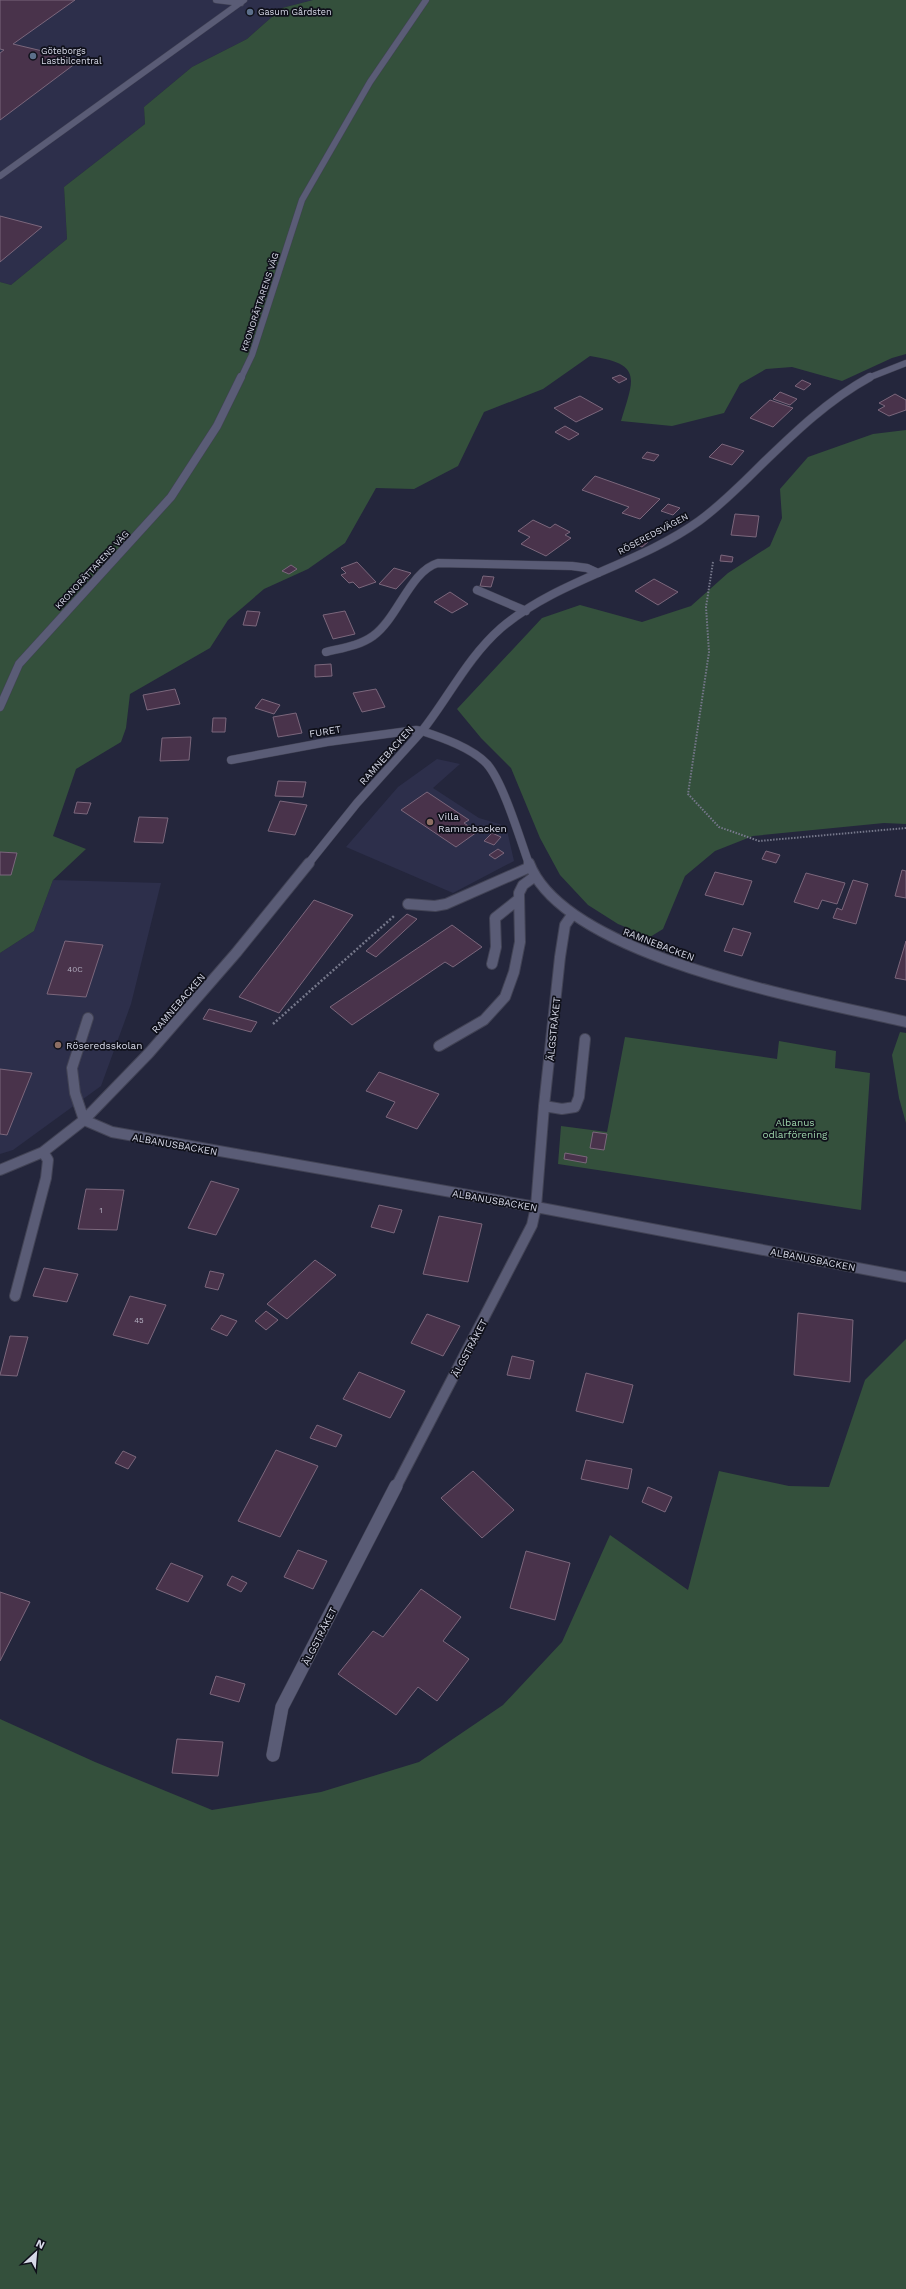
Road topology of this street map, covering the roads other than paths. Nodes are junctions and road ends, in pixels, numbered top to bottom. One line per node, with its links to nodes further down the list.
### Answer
1 (216, 0): 3 (street)
2 (426, 0): 10 (street, KRONORÄTTARENS VÄG)
3 (243, 2): 4 (street)
4 (0, 176)
5 (906, 363): 6 (street, RÖSEREDSVÄGEN)
6 (598, 573): 8 (street, RÖSEREDSVÄGEN); 9 (street)
7 (476, 590): 8 (street)
8 (526, 611): 11 (street, RÖSEREDSVÄGEN)
9 (326, 652)
10 (0, 707)
11 (422, 731): 12 (street, FURET); 13 (street, RAMNEBACKEN); 24 (street, RAMNEBACKEN)
12 (231, 760)
13 (530, 867): 14 (street, RAMNEBACKEN); 16 (street)
14 (534, 877): 15 (street); 17 (street, RAMNEBACKEN)
15 (519, 899): 18 (street); 22 (street)
16 (408, 904)
17 (572, 915): 20 (street, RAMNEBACKEN); 23 (street, ÄLGSTRÅKET)
18 (492, 964)
19 (88, 1018): 24 (street)
20 (906, 1022)
21 (585, 1039): 23 (street)
22 (439, 1046)
23 (544, 1106): 27 (street, ÄLGSTRÅKET)
24 (84, 1120): 25 (street, RAMNEBACKEN); 27 (street, ALBANUSBACKEN)
25 (43, 1152): 26 (street, RAMNEBACKEN); 29 (street)
26 (0, 1170)
27 (536, 1207): 28 (street, ALBANUSBACKEN); 30 (street, ÄLGSTRÅKET)
28 (906, 1277)
29 (15, 1296)
30 (273, 1755)

